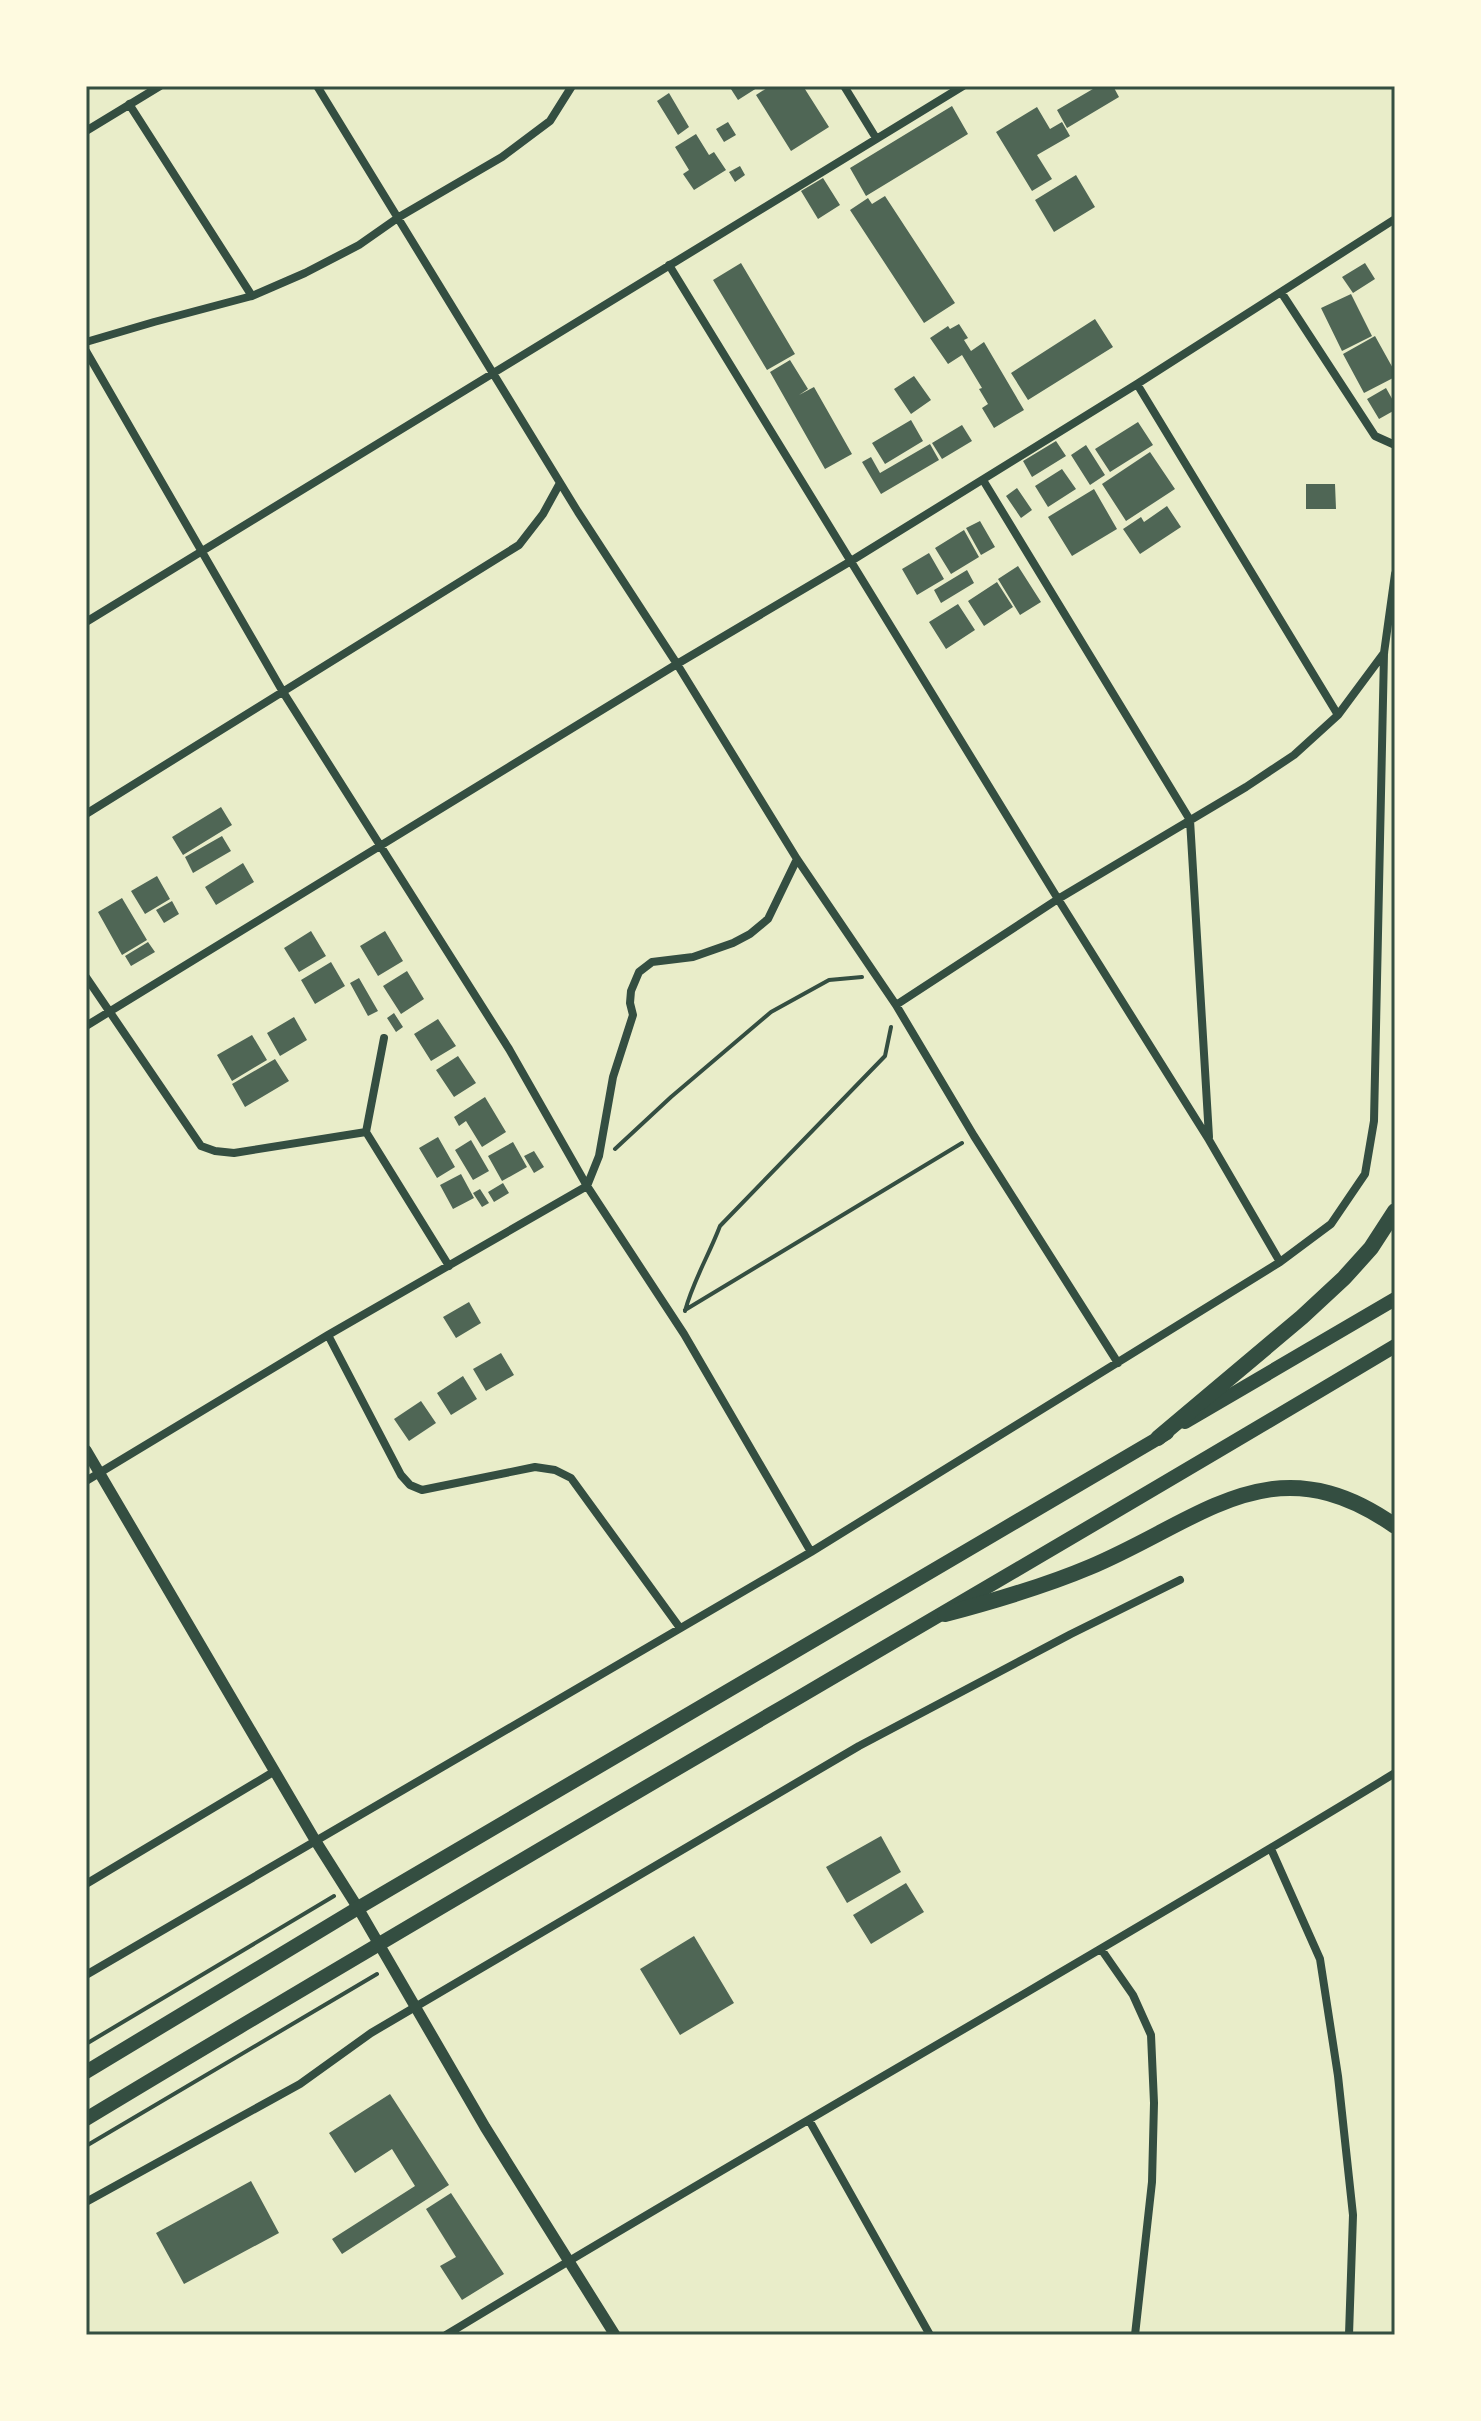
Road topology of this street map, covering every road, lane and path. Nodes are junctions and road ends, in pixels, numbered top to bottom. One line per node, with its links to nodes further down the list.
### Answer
1 (160, 86): 6 (street)
2 (317, 86): 9 (street)
3 (572, 86): 9 (street)
4 (844, 86): 8 (street)
5 (963, 86): 8 (street)
6 (129, 104): 7 (street); 13 (street)
7 (86, 131)
8 (876, 138): 11 (street)
9 (399, 217): 13 (street); 16 (street)
10 (1395, 219): 12 (street)
11 (669, 265): 16 (street); 22 (street)
12 (1281, 292): 17 (street); 18 (street)
13 (252, 296): 14 (street)
14 (86, 342)
15 (86, 351): 21 (street)
16 (494, 373): 20 (street); 21 (street)
17 (1137, 384): 19 (street); 28 (street)
18 (1395, 445)
19 (983, 480): 22 (street); 30 (street)
20 (560, 483): 26 (street); 27 (street)
21 (203, 550): 24 (street); 27 (street)
22 (851, 561): 26 (street); 33 (street)
23 (1395, 574): 25 (street)
24 (86, 622)
25 (1384, 653): 28 (street); 46 (street)
26 (677, 664): 31 (street); 32 (street)
27 (283, 692): 29 (street); 31 (street)
28 (1338, 715): 30 (street)
29 (86, 814)
30 (1190, 820): 33 (street); 42 (street)
31 (381, 845): 37 (street); 44 (street)
32 (797, 859): 34 (street); 43 (street)
33 (1058, 899): 36 (street); 42 (street)
34 (876, 976): 36 (street); 43 (path)
35 (86, 977): 37 (street)
36 (896, 1005): 41 (street); 49 (path)
37 (108, 1011): 38 (street); 40 (street)
38 (86, 1026)
39 (384, 1038): 40 (street)
40 (366, 1132): 47 (street)
41 (974, 1136): 49 (path); 53 (street)
42 (1209, 1140): 46 (street)
43 (595, 1167): 44 (street)
44 (587, 1186): 47 (street); 50 (street)
45 (1395, 1211): 54 (highway)
46 (1280, 1262): 53 (street)
47 (449, 1266): 51 (street)
48 (1395, 1299): 54 (main road)
49 (685, 1310): 50 (path)
50 (684, 1334): 59 (street)
51 (328, 1335): 56 (street); 62 (street)
52 (1395, 1346): 61 (main road)
53 (1118, 1363): 59 (street)
54 (1158, 1438): 69 (main road)
55 (86, 1450): 56 (street)
56 (100, 1473): 57 (street); 63 (street)
57 (86, 1481)
58 (1395, 1526): 61 (highway)
59 (811, 1552): 62 (street)
60 (1180, 1580): 74 (street)
61 (945, 1614): 70 (main road)
62 (680, 1628): 65 (street)
63 (275, 1771): 65 (street); 67 (street)
64 (1395, 1773): 66 (street)
65 (315, 1840): 68 (street); 73 (street)
66 (1271, 1849): 71 (street); 86 (street)
67 (86, 1884)
68 (346, 1889): 69 (street); 75 (path)
69 (358, 1908): 70 (street); 76 (main road)
70 (378, 1943): 72 (street); 77 (main road)
71 (1101, 1949): 78 (street); 85 (street)
72 (392, 1966): 74 (street); 79 (path)
73 (86, 1975)
74 (417, 2007): 80 (street); 81 (street)
75 (86, 2044)
76 (86, 2072)
77 (86, 2119)
78 (809, 2120): 81 (street); 84 (street)
79 (86, 2146)
80 (86, 2202)
81 (570, 2260): 82 (street); 83 (street)
82 (446, 2335)
83 (615, 2335)
84 (930, 2335)
85 (1135, 2335)
86 (1349, 2335)

